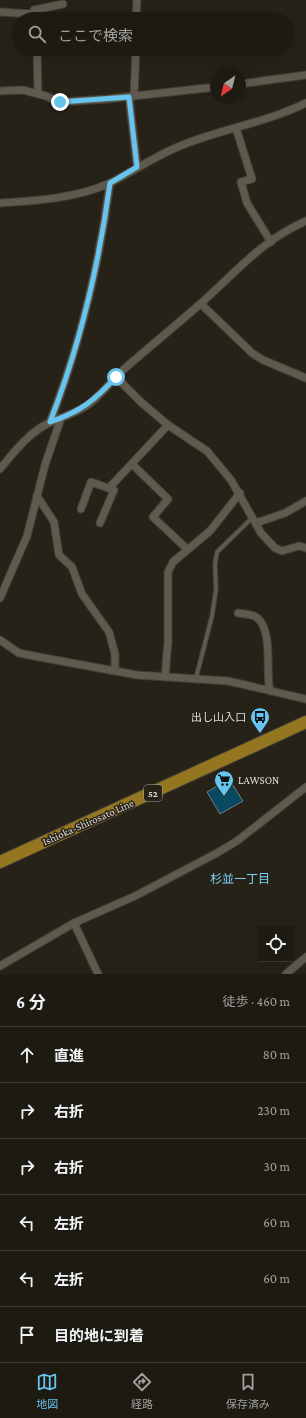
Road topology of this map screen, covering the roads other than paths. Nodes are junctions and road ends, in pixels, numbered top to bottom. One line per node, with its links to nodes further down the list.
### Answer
1 (137, 0): 5 (street)
2 (63, 4): 4 (street)
3 (0, 12): 6 (street)
4 (34, 12)
5 (136, 12)
6 (12, 13)
7 (37, 56): 13 (street)
8 (135, 56): 14 (street)
9 (306, 75): 10 (street)
10 (246, 83)
11 (210, 88): 14 (street)
12 (0, 91): 13 (street)
13 (38, 94): 14 (street)
14 (132, 97): 17 (street)
15 (306, 103): 16 (street)
16 (236, 128): 17 (street); 21 (street)
17 (137, 167): 18 (street)
18 (110, 183): 19 (street); 26 (street)
19 (0, 203)
20 (306, 221): 21 (street)
21 (271, 242): 22 (street)
22 (201, 304): 23 (street); 24 (street)
23 (116, 377): 25 (street); 27 (street)
24 (306, 378)
25 (61, 418): 26 (street); 32 (street)
26 (50, 422): 29 (street)
27 (168, 425): 28 (street); 31 (street)
28 (132, 464): 30 (street); 38 (street)
29 (0, 469)
30 (109, 488): 34 (street); 36 (street)
31 (240, 493): 35 (street); 38 (street)
32 (37, 496): 39 (street); 42 (street)
33 (306, 501): 35 (street)
34 (81, 509)
35 (254, 520): 37 (street); 44 (lane)
36 (100, 522)
37 (306, 548)
38 (187, 549): 43 (street)
39 (0, 598)
40 (238, 613): 45 (street)
41 (0, 640): 42 (street)
42 (114, 671): 43 (street)
43 (165, 677): 44 (street)
44 (196, 678): 45 (street)
45 (270, 691): 46 (street)
46 (306, 699)
47 (306, 722): 49 (main road, Ishioka-Shirosato Line / 52)
48 (306, 787): 50 (street)
49 (0, 862)
50 (74, 923): 52 (street); 53 (street)
51 (306, 958): 54 (street)
52 (0, 966)
53 (98, 974)
54 (286, 974)

